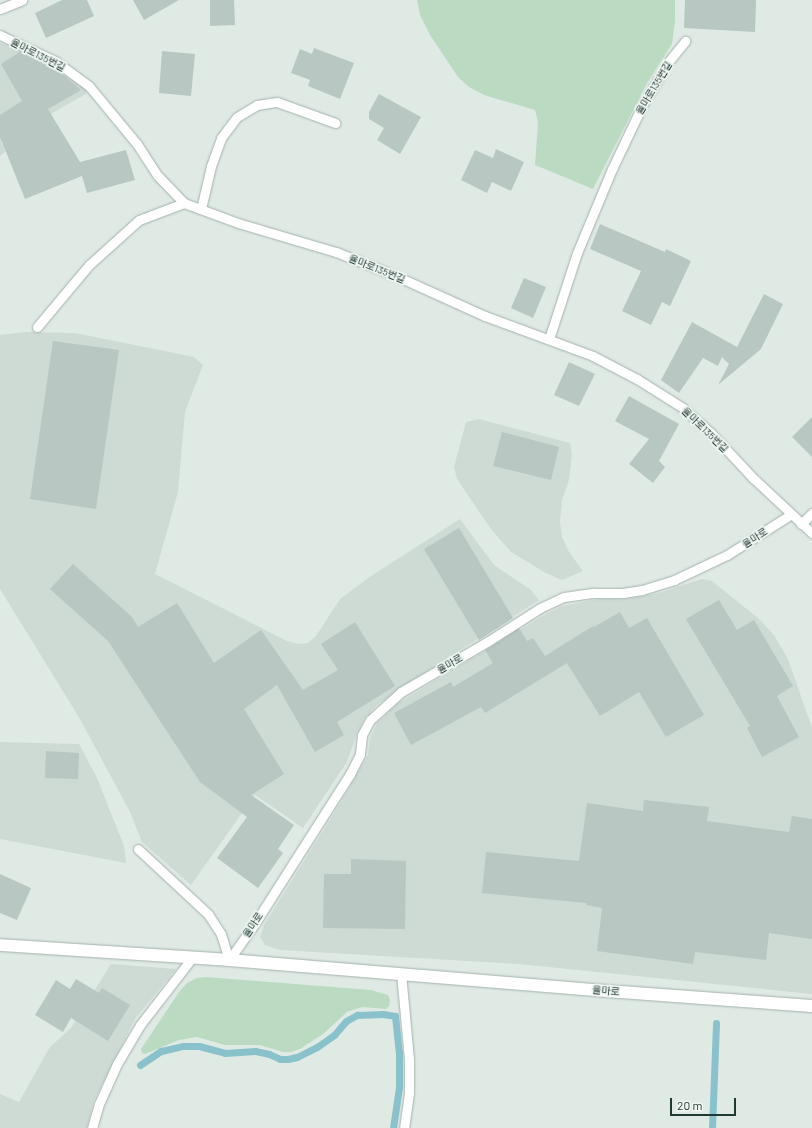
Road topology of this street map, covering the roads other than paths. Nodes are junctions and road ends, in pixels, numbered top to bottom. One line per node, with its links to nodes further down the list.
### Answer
1 (22, 0): 2 (lane)
2 (0, 9)
3 (0, 35): 6 (lane, 율마로135번길)
4 (685, 41): 9 (lane, 율마로135번길)
5 (335, 123): 7 (lane)
6 (184, 203): 7 (lane, 율마로135번길); 8 (lane)
7 (201, 210): 9 (lane, 율마로135번길)
8 (37, 327)
9 (549, 339): 11 (lane, 율마로135번길)
10 (812, 513): 12 (lane)
11 (790, 515): 12 (lane, 율마로135번길); 17 (lane, 율마로)
12 (801, 524): 13 (lane, 율마로135번길)
13 (812, 533)
14 (138, 849): 17 (lane)
15 (0, 945): 16 (street, 율마로)
16 (192, 958): 17 (street, 율마로); 20 (lane)
17 (229, 960): 18 (street, 율마로)
18 (401, 973): 19 (street, 율마로); 21 (lane)
19 (812, 1006)
20 (92, 1128)
21 (404, 1128)

